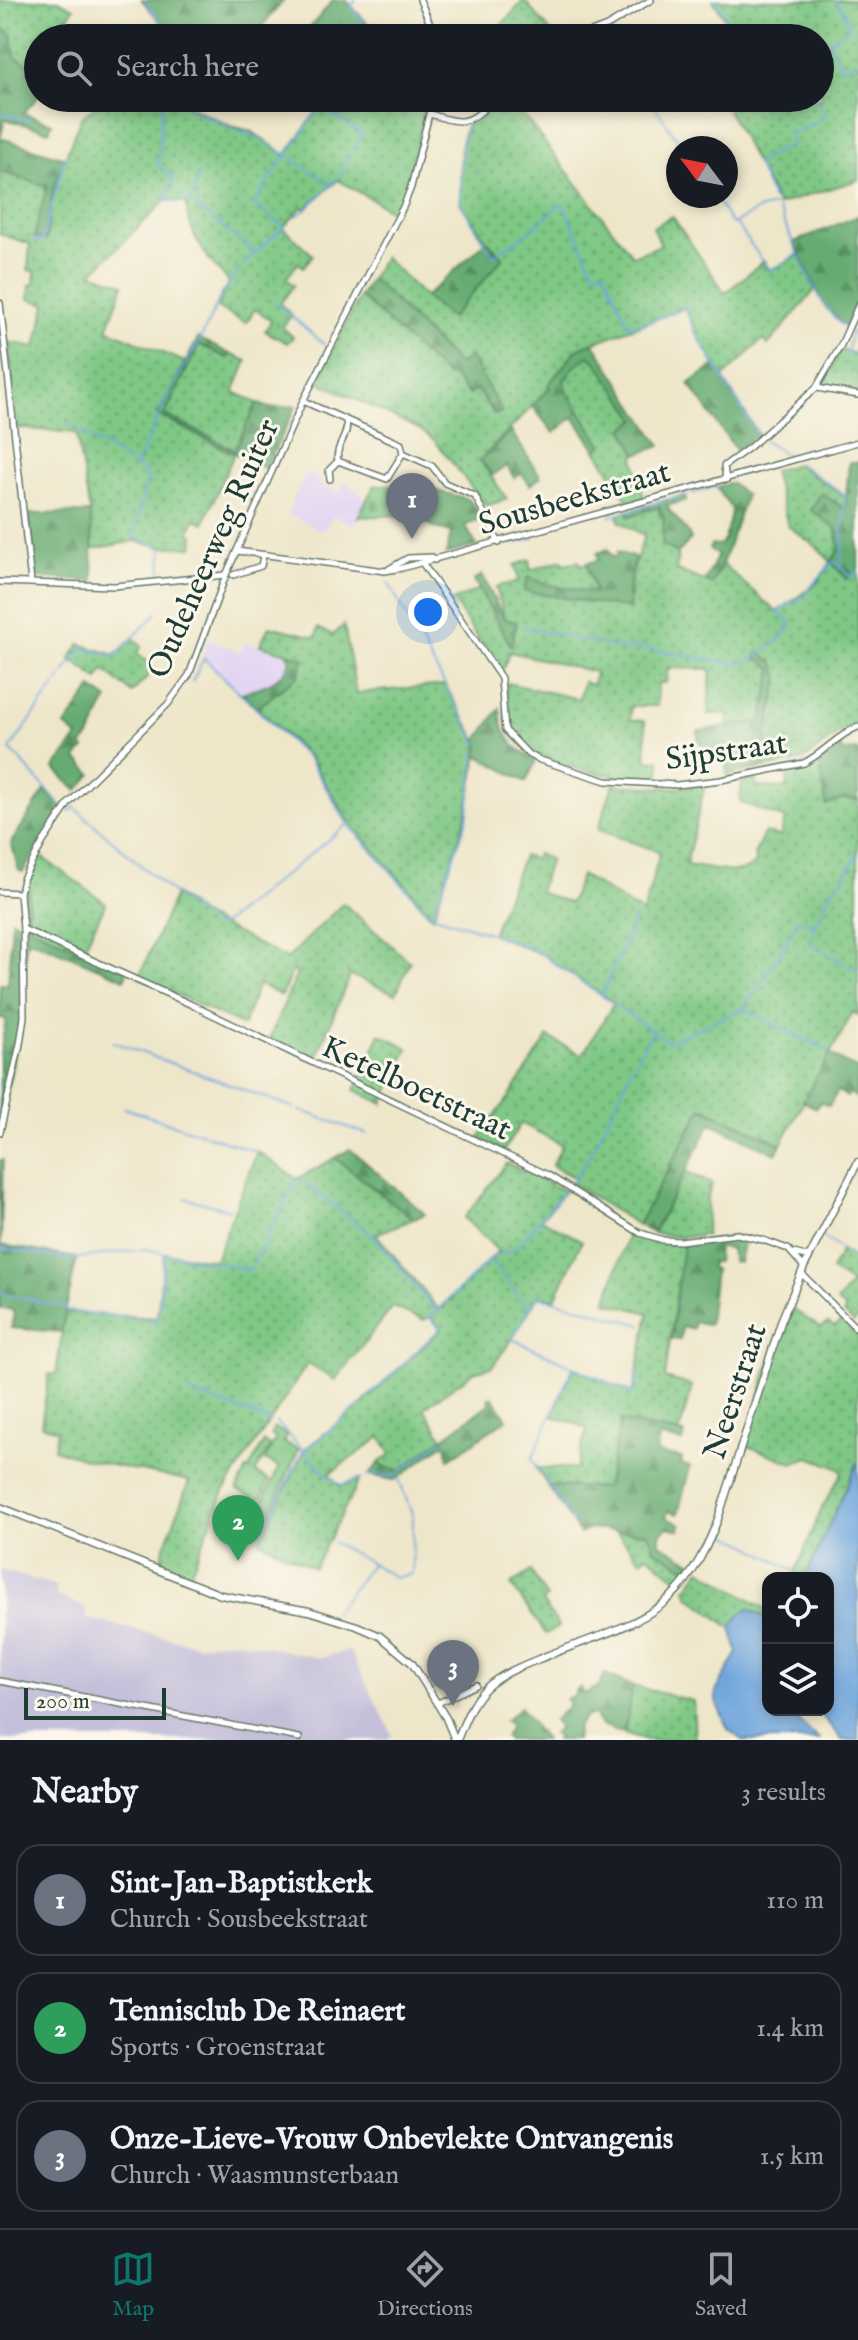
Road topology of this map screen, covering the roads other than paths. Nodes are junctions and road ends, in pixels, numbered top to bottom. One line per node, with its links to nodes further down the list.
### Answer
1 (420, 0): 3 (street)
2 (651, 0): 4 (street)
3 (430, 24)
4 (610, 24)
5 (481, 112): 6 (street)
6 (430, 114): 11 (street, Oudeheerweg Ruiter)
7 (0, 303): 26 (street)
8 (858, 306): 9 (street)
9 (816, 388): 10 (street); 17 (street)
10 (858, 395)
11 (303, 401): 12 (street); 19 (street, Oudeheerweg Ruiter)
12 (346, 422): 14 (street); 15 (street)
13 (858, 442): 17 (street, Sousbeekstraat)
14 (403, 453): 15 (street); 18 (street)
15 (338, 461): 16 (street)
16 (330, 479)
17 (726, 480): 18 (street, Sousbeekstraat)
18 (499, 543): 21 (street, Sousbeekstraat)
19 (237, 551): 20 (street, Sousbeekstraat); 24 (street, Oudeheerweg Ruiter)
20 (263, 556): 23 (street, Sousbeekstraat); 24 (street)
21 (436, 561): 22 (street, Sousbeekstraat); 23 (street, Sousbeekstraat)
22 (423, 564): 23 (street, Sousbeekstraat); 27 (street, Sijpstraat)
23 (385, 571)
24 (229, 575): 26 (street); 29 (street, Oudeheerweg Ruiter)
25 (0, 582): 26 (street)
26 (31, 582)
27 (858, 727)
28 (0, 892): 29 (street)
29 (20, 893): 30 (street, Oudeheerweg Ruiter)
30 (23, 929): 31 (street, Oudeheerweg Ruiter); 33 (street, Ketelboetstraat)
31 (0, 1132)
32 (858, 1162): 34 (street, Neerstraat)
33 (794, 1253): 34 (street, Ketelboetstraat); 35 (street)
34 (809, 1257): 35 (street, Neerstraat)
35 (802, 1270): 36 (street); 42 (street, Neerstraat)
36 (858, 1330)
37 (0, 1507): 40 (street)
38 (0, 1681): 43 (street)
39 (476, 1685): 40 (street)
40 (438, 1703): 41 (street)
41 (446, 1718): 42 (street); 44 (street)
42 (462, 1728): 44 (street, Neerstraat)
43 (299, 1738)
44 (456, 1740)

